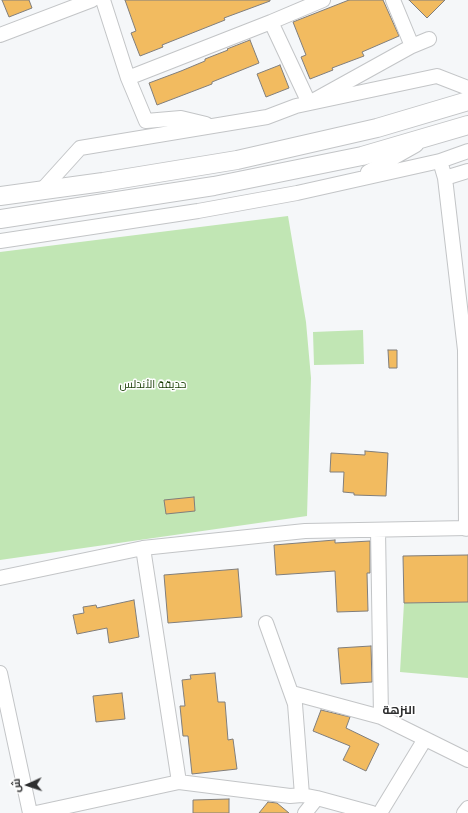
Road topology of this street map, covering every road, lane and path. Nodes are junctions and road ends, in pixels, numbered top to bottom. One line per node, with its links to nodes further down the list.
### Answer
1 (92, 0): 6 (street)
2 (103, 0): 9 (street)
3 (323, 0): 5 (street)
4 (393, 0): 8 (street)
5 (271, 22): 9 (street); 12 (street)
6 (0, 35)
7 (430, 38): 8 (street)
8 (412, 46): 12 (street)
9 (128, 78): 14 (street)
10 (468, 88): 12 (street)
11 (468, 101): 21 (main road)
12 (309, 103): 14 (street)
13 (468, 125): 15 (main road)
14 (214, 126): 21 (street)
15 (437, 134): 20 (street); 23 (main road)
16 (468, 151): 17 (street)
17 (440, 161): 19 (street); 20 (street)
18 (468, 171): 19 (street)
19 (445, 178): 25 (street)
20 (354, 180): 24 (street)
21 (42, 190): 22 (main road)
22 (0, 196)
23 (0, 219)
24 (0, 241)
25 (467, 528): 26 (street)
26 (378, 530): 27 (street); 32 (street)
27 (143, 548): 28 (street); 35 (street)
28 (0, 578)
29 (266, 623): 31 (street)
30 (0, 673): 39 (street)
31 (292, 693): 32 (street); 36 (street)
32 (381, 717): 33 (street)
33 (425, 739): 34 (street); 43 (street)
34 (468, 760)
35 (179, 782): 36 (street); 40 (street)
36 (302, 795): 37 (street)
37 (317, 798): 41 (street); 42 (street)
38 (468, 808): 44 (street)
39 (30, 813)
40 (36, 813)
41 (305, 813)
42 (372, 813)
43 (380, 813)
44 (464, 813)

